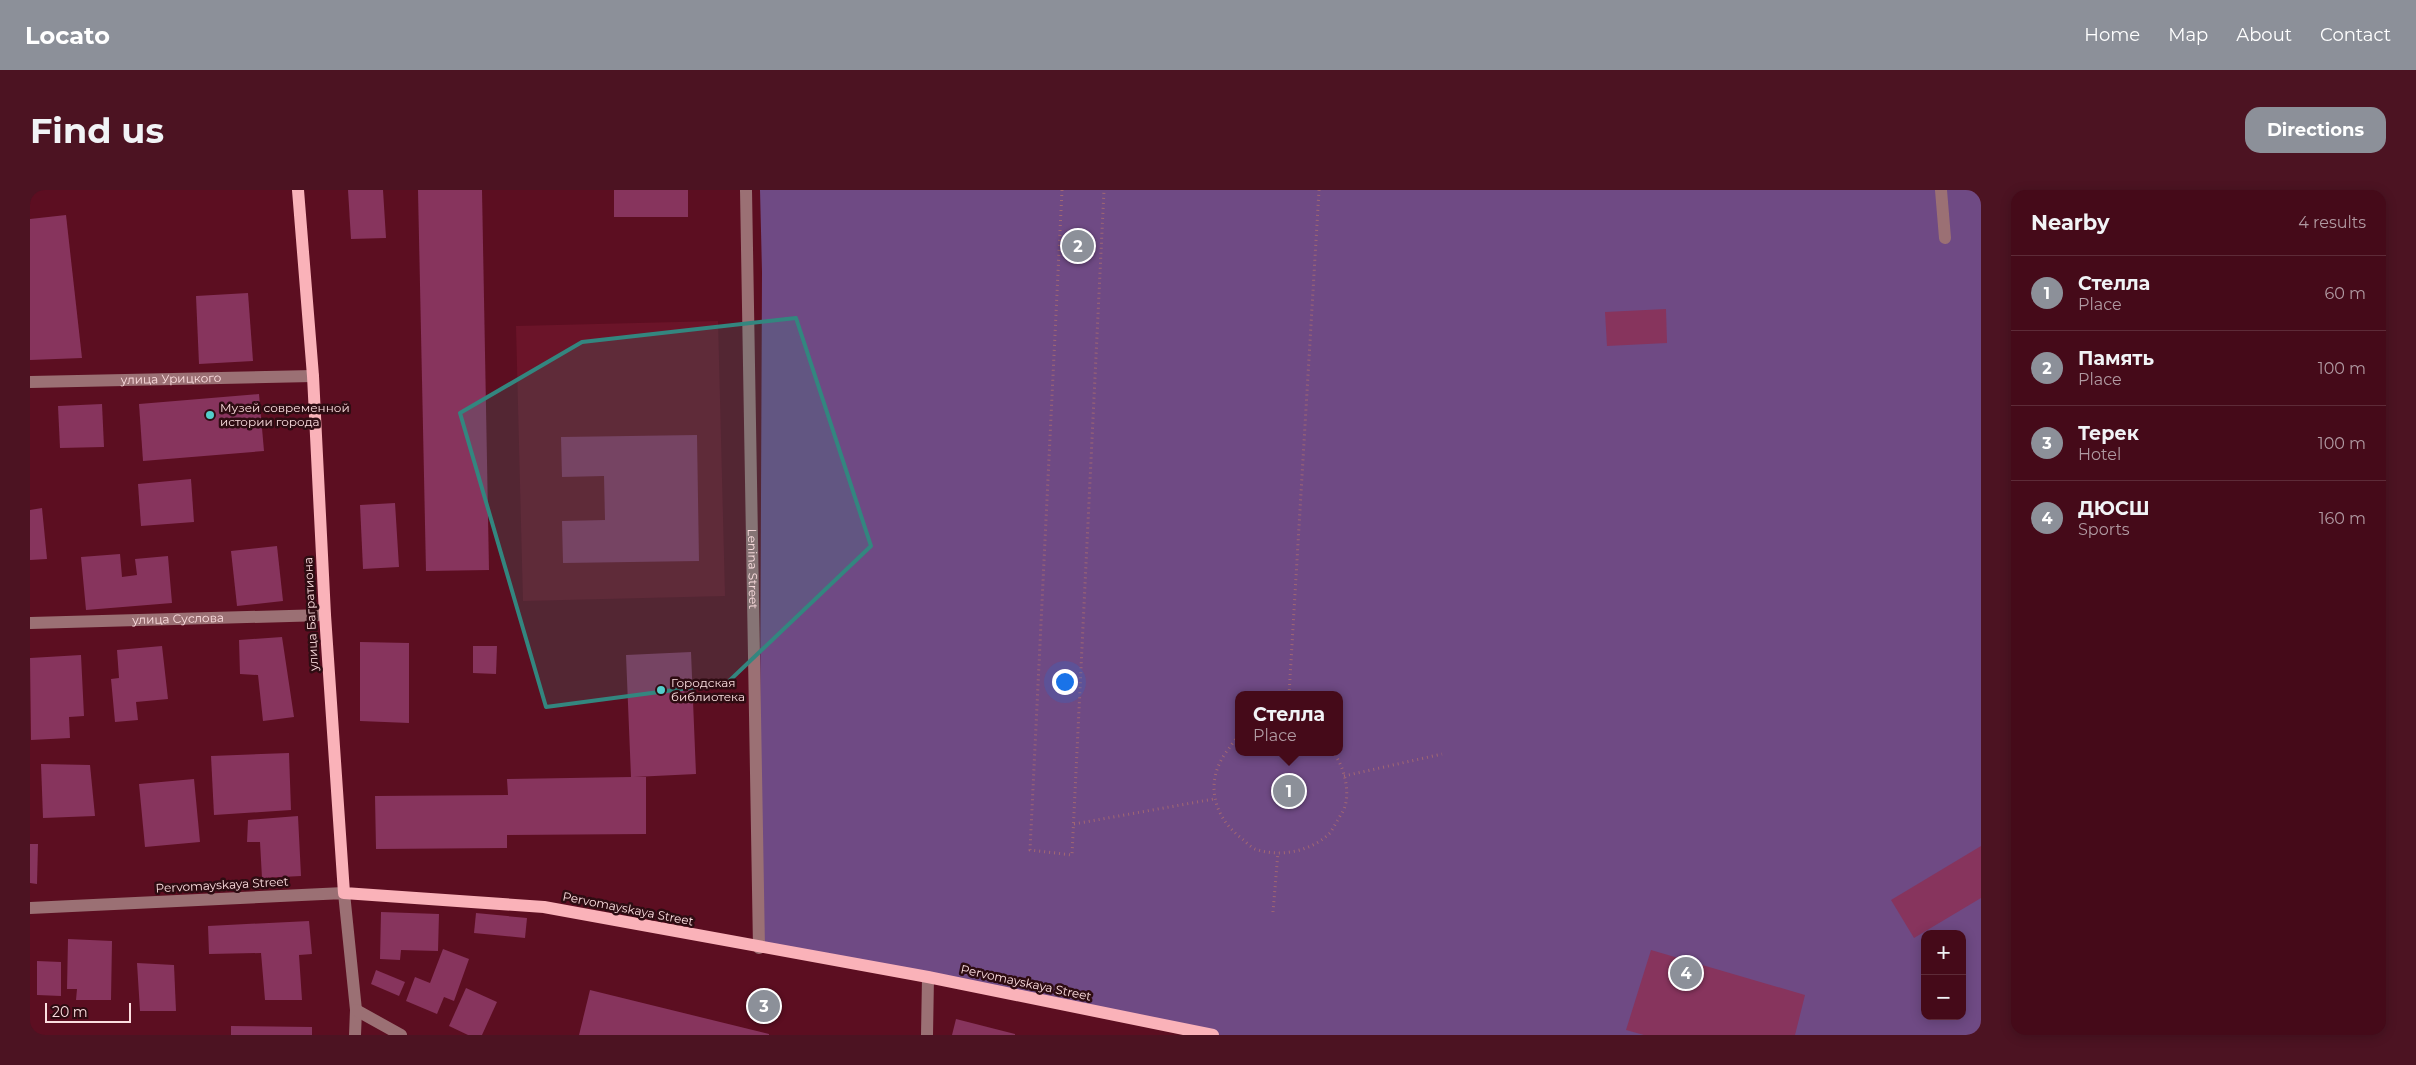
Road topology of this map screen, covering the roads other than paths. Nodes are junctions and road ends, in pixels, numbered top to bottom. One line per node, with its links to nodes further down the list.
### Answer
1 (298, 190): 5 (main road, улица Багратиона)
2 (746, 190): 11 (street, Lenina Street)
3 (1941, 190): 4 (street)
4 (1945, 238)
5 (313, 376): 6 (street, улица Урицкого); 7 (main road, улица Багратиона)
6 (30, 382)
7 (324, 615): 8 (street, улица Суслова); 9 (main road, улица Багратиона)
8 (30, 623)
9 (344, 893): 10 (street, Pervomayskaya Street); 11 (main road, Pervomayskaya Street); 13 (street, улица Багратиона)
10 (30, 908)
11 (759, 948): 12 (main road, Pervomayskaya Street)
12 (928, 977): 16 (street); 17 (main road, Pervomayskaya Street)
13 (356, 1010): 14 (street, улица Багратиона); 15 (street)
14 (355, 1035)
15 (401, 1035)
16 (927, 1035)
17 (1213, 1035)

